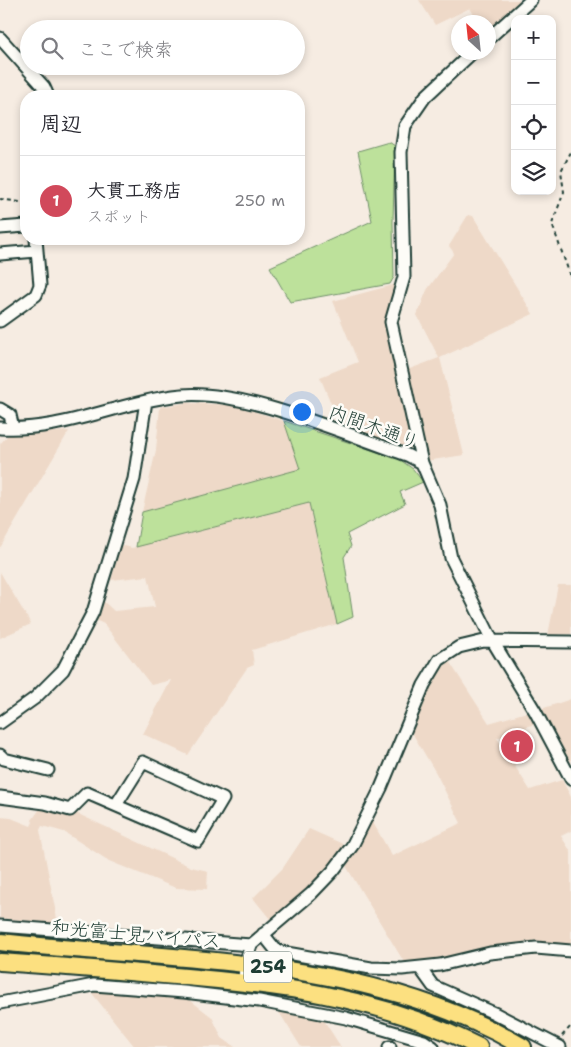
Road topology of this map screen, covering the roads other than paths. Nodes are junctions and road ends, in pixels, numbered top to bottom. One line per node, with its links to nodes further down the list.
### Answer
1 (531, 0): 2 (street)
2 (496, 32)
3 (0, 38): 4 (street)
4 (20, 60)
5 (464, 60): 18 (street)
6 (33, 75): 7 (street)
7 (45, 90)
8 (20, 226): 9 (street)
9 (0, 228)
10 (36, 245): 11 (street)
11 (37, 251): 12 (street); 13 (street)
12 (0, 254)
13 (0, 320)
14 (146, 401): 17 (street, 内間木通り); 18 (street, 内間木通り); 21 (street)
15 (0, 409): 17 (street)
16 (0, 428): 17 (street, 内間木通り)
17 (13, 428)
18 (422, 463): 19 (street, 内間木通り)
19 (492, 640): 20 (street); 24 (street, 内間木通り); 28 (street)
20 (571, 642)
21 (0, 723)
22 (0, 755): 23 (street)
23 (48, 770)
24 (571, 779)
25 (0, 798): 26 (street)
26 (116, 805): 26 (street)
27 (0, 926): 30 (street)
28 (263, 934): 30 (street); 34 (street)
29 (0, 942): 33 (highway, 和光富士見バイパス / 254)
30 (251, 945): 33 (street)
31 (571, 951): 34 (street)
32 (0, 962): 35 (highway, 和光富士見バイパス / 254)
33 (245, 964): 35 (street); 39 (highway, 和光富士見バイパス / 254)
34 (420, 968): 40 (street)
35 (244, 981): 38 (highway, 和光富士見バイパス / 254)
36 (0, 1003): 37 (street)
37 (433, 1047)
38 (479, 1047)
39 (523, 1047)
40 (560, 1047)

